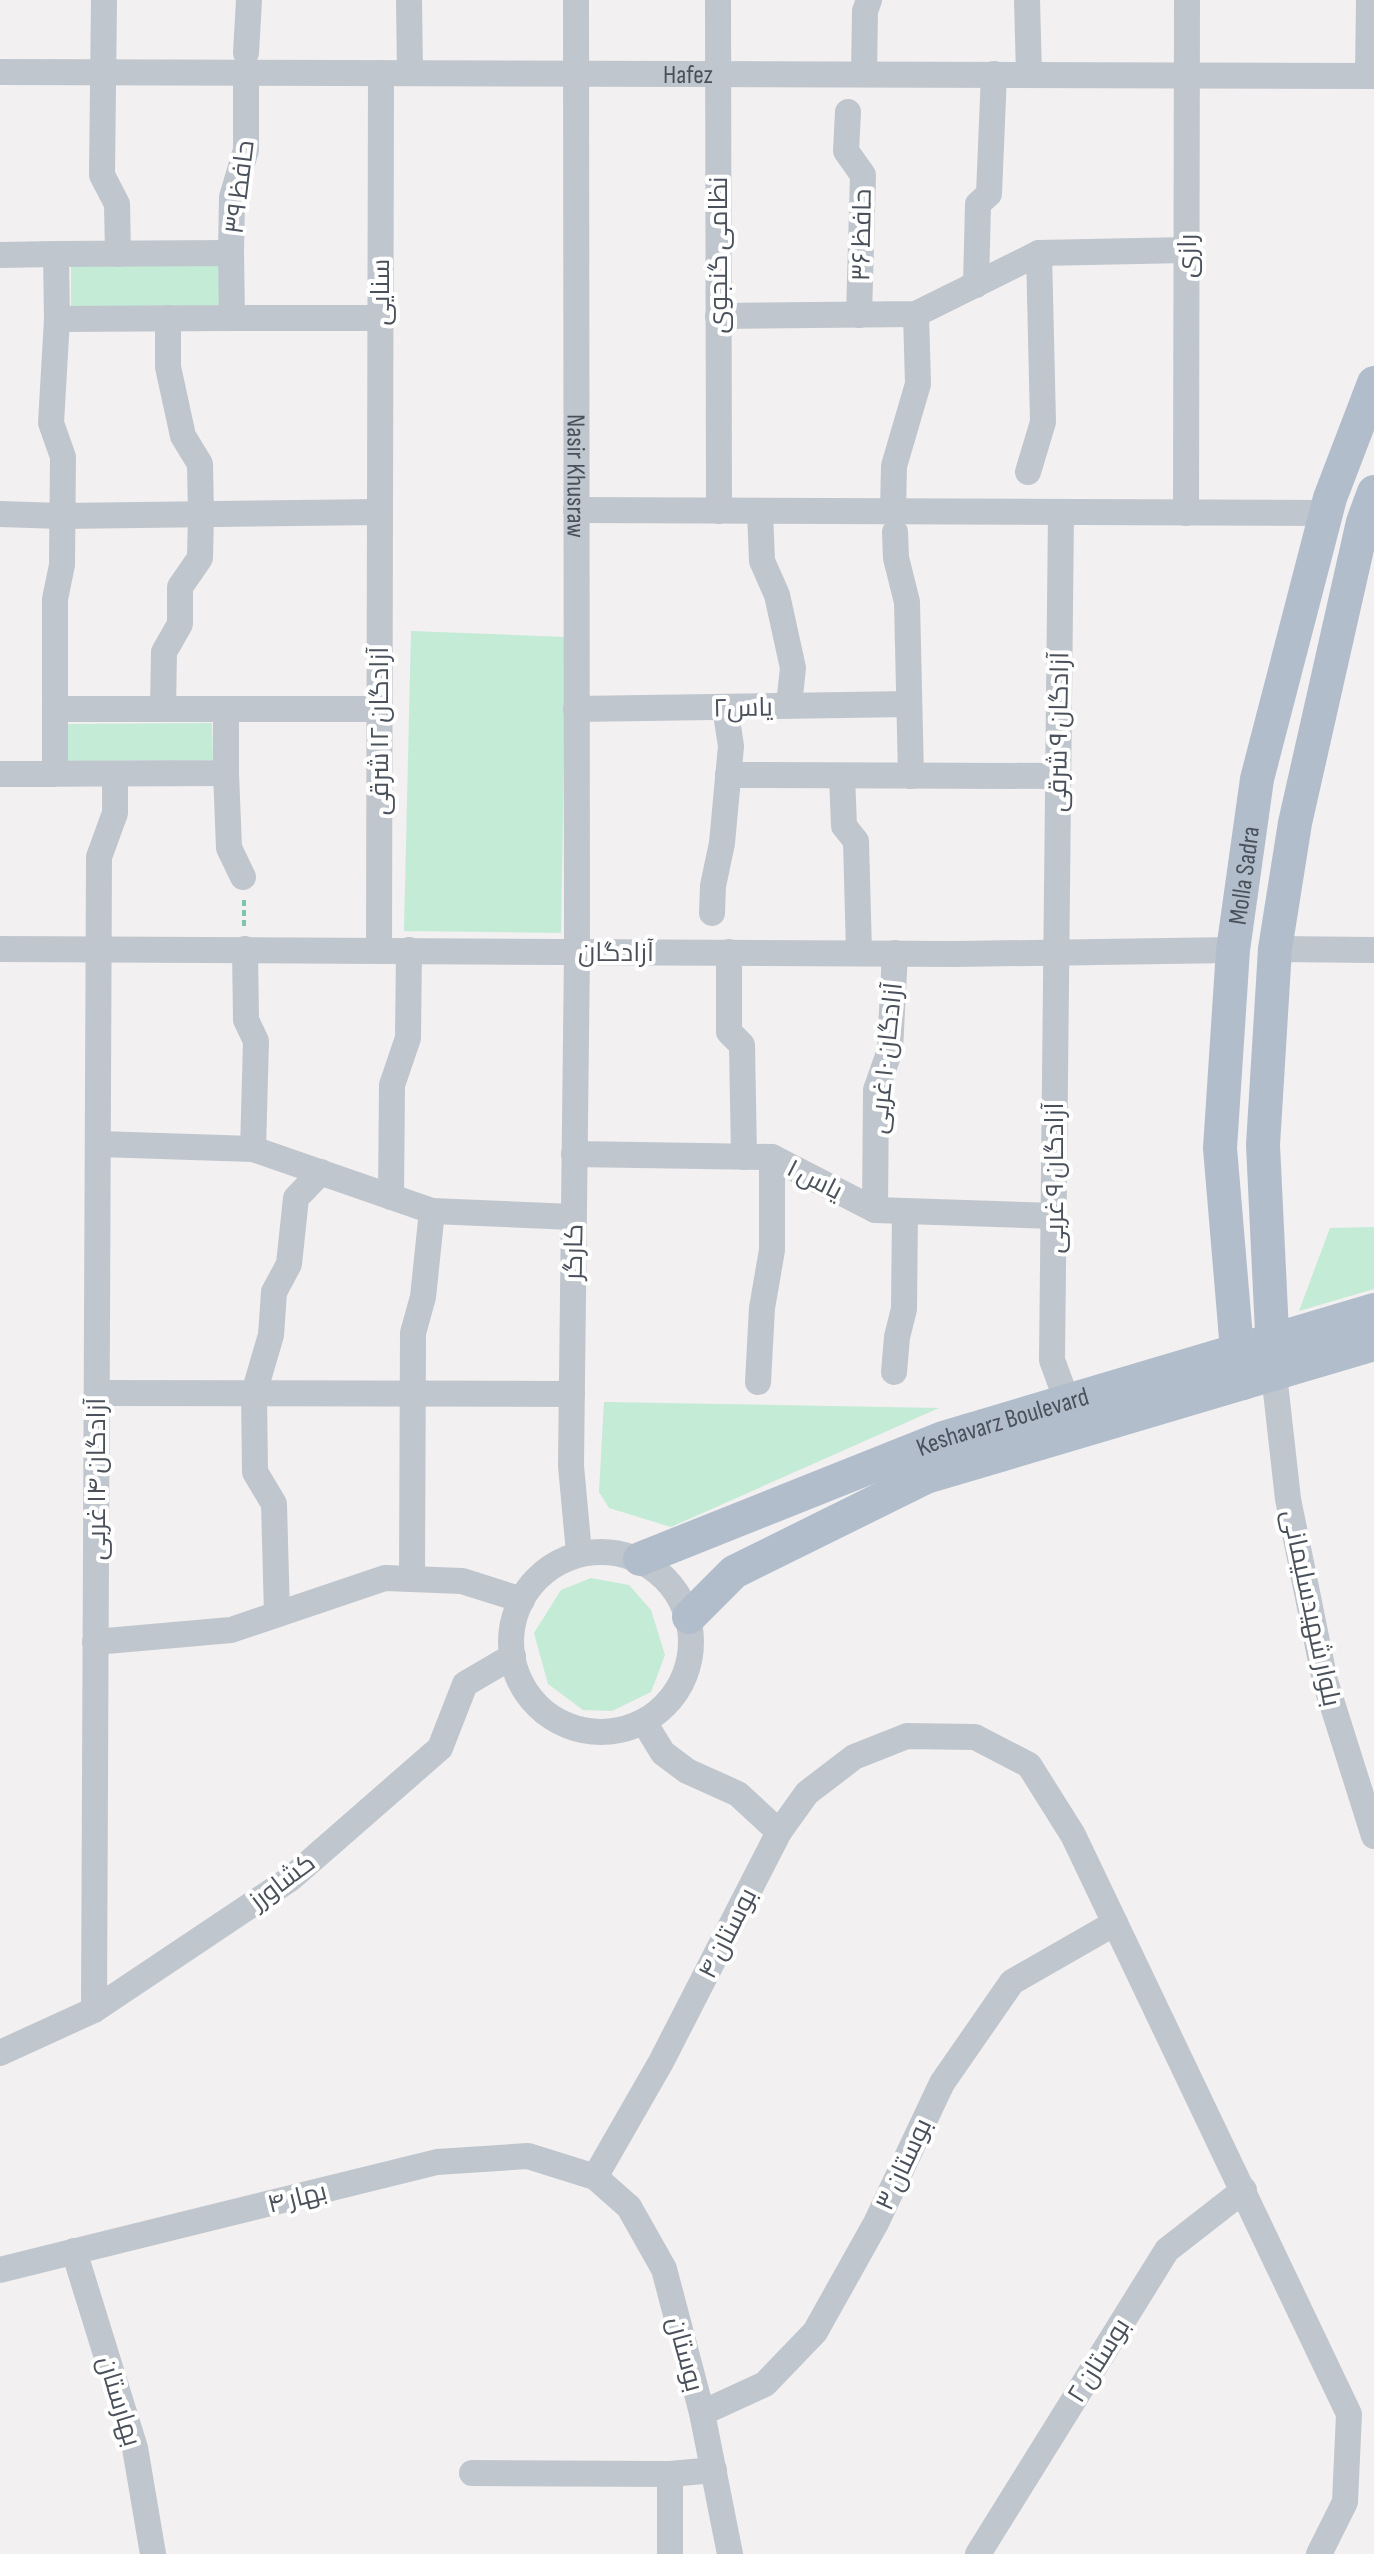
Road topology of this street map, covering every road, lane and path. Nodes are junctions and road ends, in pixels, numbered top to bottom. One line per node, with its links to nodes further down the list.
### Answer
1 (104, 0): 12 (street)
2 (249, 0): 10 (street, حافظ ۳۹)
3 (409, 0): 14 (street)
4 (576, 0): 15 (street, Nasir Khusraw)
5 (718, 0): 16 (street, نظامی گنجوی)
6 (869, 0): 17 (street)
7 (1027, 0): 19 (street)
8 (1187, 0): 20 (street, رازی)
9 (1369, 0): 21 (street)
10 (246, 62): 12 (street, Hafez); 13 (street, Hafez); 24 (street, حافظ ۳۹)
11 (0, 72): 12 (street, Hafez)
12 (103, 72): 27 (street)
13 (381, 73): 14 (street, Hafez); 35 (street, سنایی)
14 (410, 73): 15 (street, Hafez)
15 (576, 73): 16 (street, Hafez); 40 (street, Nasir Khusraw)
16 (717, 74): 17 (street, Hafez); 32 (street, نظامی گنجوی)
17 (864, 74): 18 (street, Hafez)
18 (994, 74): 19 (street, Hafez); 29 (street)
19 (1029, 75): 20 (street, Hafez)
20 (1187, 75): 21 (street, Hafez); 23 (street, رازی)
21 (1371, 76)
22 (848, 112): 31 (street, حافظ ۳۶)
23 (1187, 250): 25 (street); 45 (street, رازی)
24 (231, 253): 27 (street); 34 (street, حافظ ۳۹)
25 (1039, 253): 29 (street); 38 (street)
26 (56, 254): 27 (street); 28 (street); 36 (street)
27 (118, 254)
28 (0, 255)
29 (976, 285): 30 (street)
30 (916, 314): 31 (street); 50 (street)
31 (859, 315): 32 (street)
32 (718, 316): 41 (street, نظامی گنجوی)
33 (168, 318): 34 (street); 36 (street); 48 (street)
34 (232, 318): 35 (street)
35 (380, 318): 43 (street, سنایی)
36 (57, 319): 49 (street)
37 (1374, 383): 46 (main road, Molla Sadra)
38 (1028, 472)
39 (1374, 492): 72 (main road, Molla Sadra)
40 (576, 510): 41 (street); 58 (street, Nasir Khusraw)
41 (719, 511): 42 (street)
42 (760, 511): 50 (street); 51 (street)
43 (380, 512): 48 (street); 57 (street, آزادگان ۱۲ شرقی)
44 (1061, 512): 45 (street); 50 (street); 66 (street, آزادگان ۹ شرقی)
45 (1186, 513): 46 (street)
46 (1326, 513): 75 (main road, Molla Sadra)
47 (0, 514): 49 (street)
48 (201, 514): 49 (street); 55 (street)
49 (61, 516): 54 (street)
50 (894, 522): 52 (street)
51 (790, 695)
52 (909, 704): 53 (street, یاس۲); 65 (street)
53 (725, 707): 58 (street, یاس۲); 63 (street)
54 (55, 709): 55 (street); 61 (street)
55 (163, 709): 56 (street)
56 (226, 709): 57 (street); 59 (street)
57 (379, 709): 73 (street, آزادگان ۱۲ شرقی)
58 (576, 709): 77 (street, Nasir Khusraw)
59 (226, 773): 62 (street); 67 (street)
60 (0, 774): 61 (street)
61 (55, 774): 62 (street)
62 (115, 774): 70 (street, آزادگان ۱۴ غربی)
63 (728, 775): 64 (street); 68 (street)
64 (842, 776): 65 (street); 80 (street)
65 (911, 776): 66 (street)
66 (1058, 776): 79 (street, آزادگان ۹ شرقی)
67 (243, 877): 71 (path)
68 (712, 913)
69 (0, 949): 70 (street, آزادگان)
70 (99, 949): 71 (street, آزادگان); 82 (street, آزادگان ۱۴ غربی)
71 (245, 949): 73 (street, آزادگان); 83 (street)
72 (1275, 949): 76 (street); 95 (main road, Molla Sadra)
73 (379, 950): 74 (street, آزادگان)
74 (409, 950): 77 (street, آزادگان); 88 (street)
75 (1233, 950): 79 (street, آزادگان); 97 (main road, Molla Sadra)
76 (1374, 950)
77 (577, 951): 78 (street, آزادگان); 84 (street, کارگر)
78 (729, 952): 80 (street, آزادگان); 85 (street)
79 (1055, 952): 81 (street, آزادگان); 92 (street, آزادگان ۹ غربی)
80 (859, 953): 81 (street, آزادگان)
81 (895, 953): 89 (street, آزادگان ۱۰ غربی)
82 (99, 1144): 83 (street); 101 (street, آزادگان ۱۴ غربی)
83 (253, 1149): 87 (street)
84 (574, 1154): 85 (street, یاس ۱); 93 (street, کارگر)
85 (744, 1157): 86 (street, یاس ۱)
86 (772, 1157): 89 (street, یاس ۱); 100 (street)
87 (321, 1172): 88 (street); 102 (street)
88 (391, 1197): 90 (street)
89 (875, 1210): 91 (street, یاس ۱)
90 (432, 1211): 93 (street); 103 (street)
91 (905, 1211): 92 (street, یاس ۱); 98 (street)
92 (1054, 1216): 105 (street, آزادگان ۹ غربی)
93 (573, 1217): 104 (street, کارگر)
94 (1374, 1310): 95 (main road, Keshavarz Boulevard)
95 (1273, 1339): 97 (main road, Keshavarz Boulevard); 99 (main road, Molla Sadra)
96 (1374, 1344): 99 (main road, Keshavarz Boulevard)
97 (1237, 1350): 99 (main road, Molla Sadra); 105 (main road, Keshavarz Boulevard)
98 (894, 1372)
99 (1259, 1378): 111 (main road, Keshavarz Boulevard); 115 (street, بلوار شهیدسلیمانی)
100 (758, 1382)
101 (97, 1393): 102 (street); 112 (street, آزادگان ۱۴ غربی)
102 (254, 1393): 103 (street); 110 (street)
103 (412, 1393): 104 (street); 108 (street)
104 (572, 1394): 106 (street, کارگر)
105 (1067, 1401): 107 (main road, Keshavarz Boulevard)
106 (579, 1553): 107 (street); 109 (street)
107 (640, 1559): 111 (street)
108 (412, 1579): 109 (street); 110 (street)
109 (522, 1600): 113 (street)
110 (277, 1614): 112 (street)
111 (689, 1617): 114 (street)
112 (95, 1642): 119 (street, آزادگان ۱۴ غربی)
113 (513, 1656): 114 (street); 119 (street, کشاورز)
114 (644, 1722): 116 (street)
115 (1366, 1785): 117 (street, بلوار شهیدسلیمانی)
116 (779, 1832): 118 (street, بوستان ۴); 121 (street, بوستان ۴)
117 (1374, 1836)
118 (1115, 1923): 122 (street); 125 (street, بوستان ۳)
119 (94, 2010): 120 (street, کشاورز)
120 (0, 2053)
121 (595, 2177): 123 (street, بهار ۴); 125 (street, بوستان)
122 (1244, 2190): 132 (street, بوستان ۲); 133 (street)
123 (74, 2251): 124 (street, بهار ۴); 129 (street, بهارستان)
124 (0, 2270)
125 (702, 2413): 126 (street, بوستان)
126 (714, 2470): 128 (street); 131 (street, بوستان)
127 (472, 2473): 128 (street)
128 (670, 2474): 130 (street)
129 (153, 2554)
130 (670, 2554)
131 (730, 2554)
132 (978, 2554)
133 (1319, 2554)

